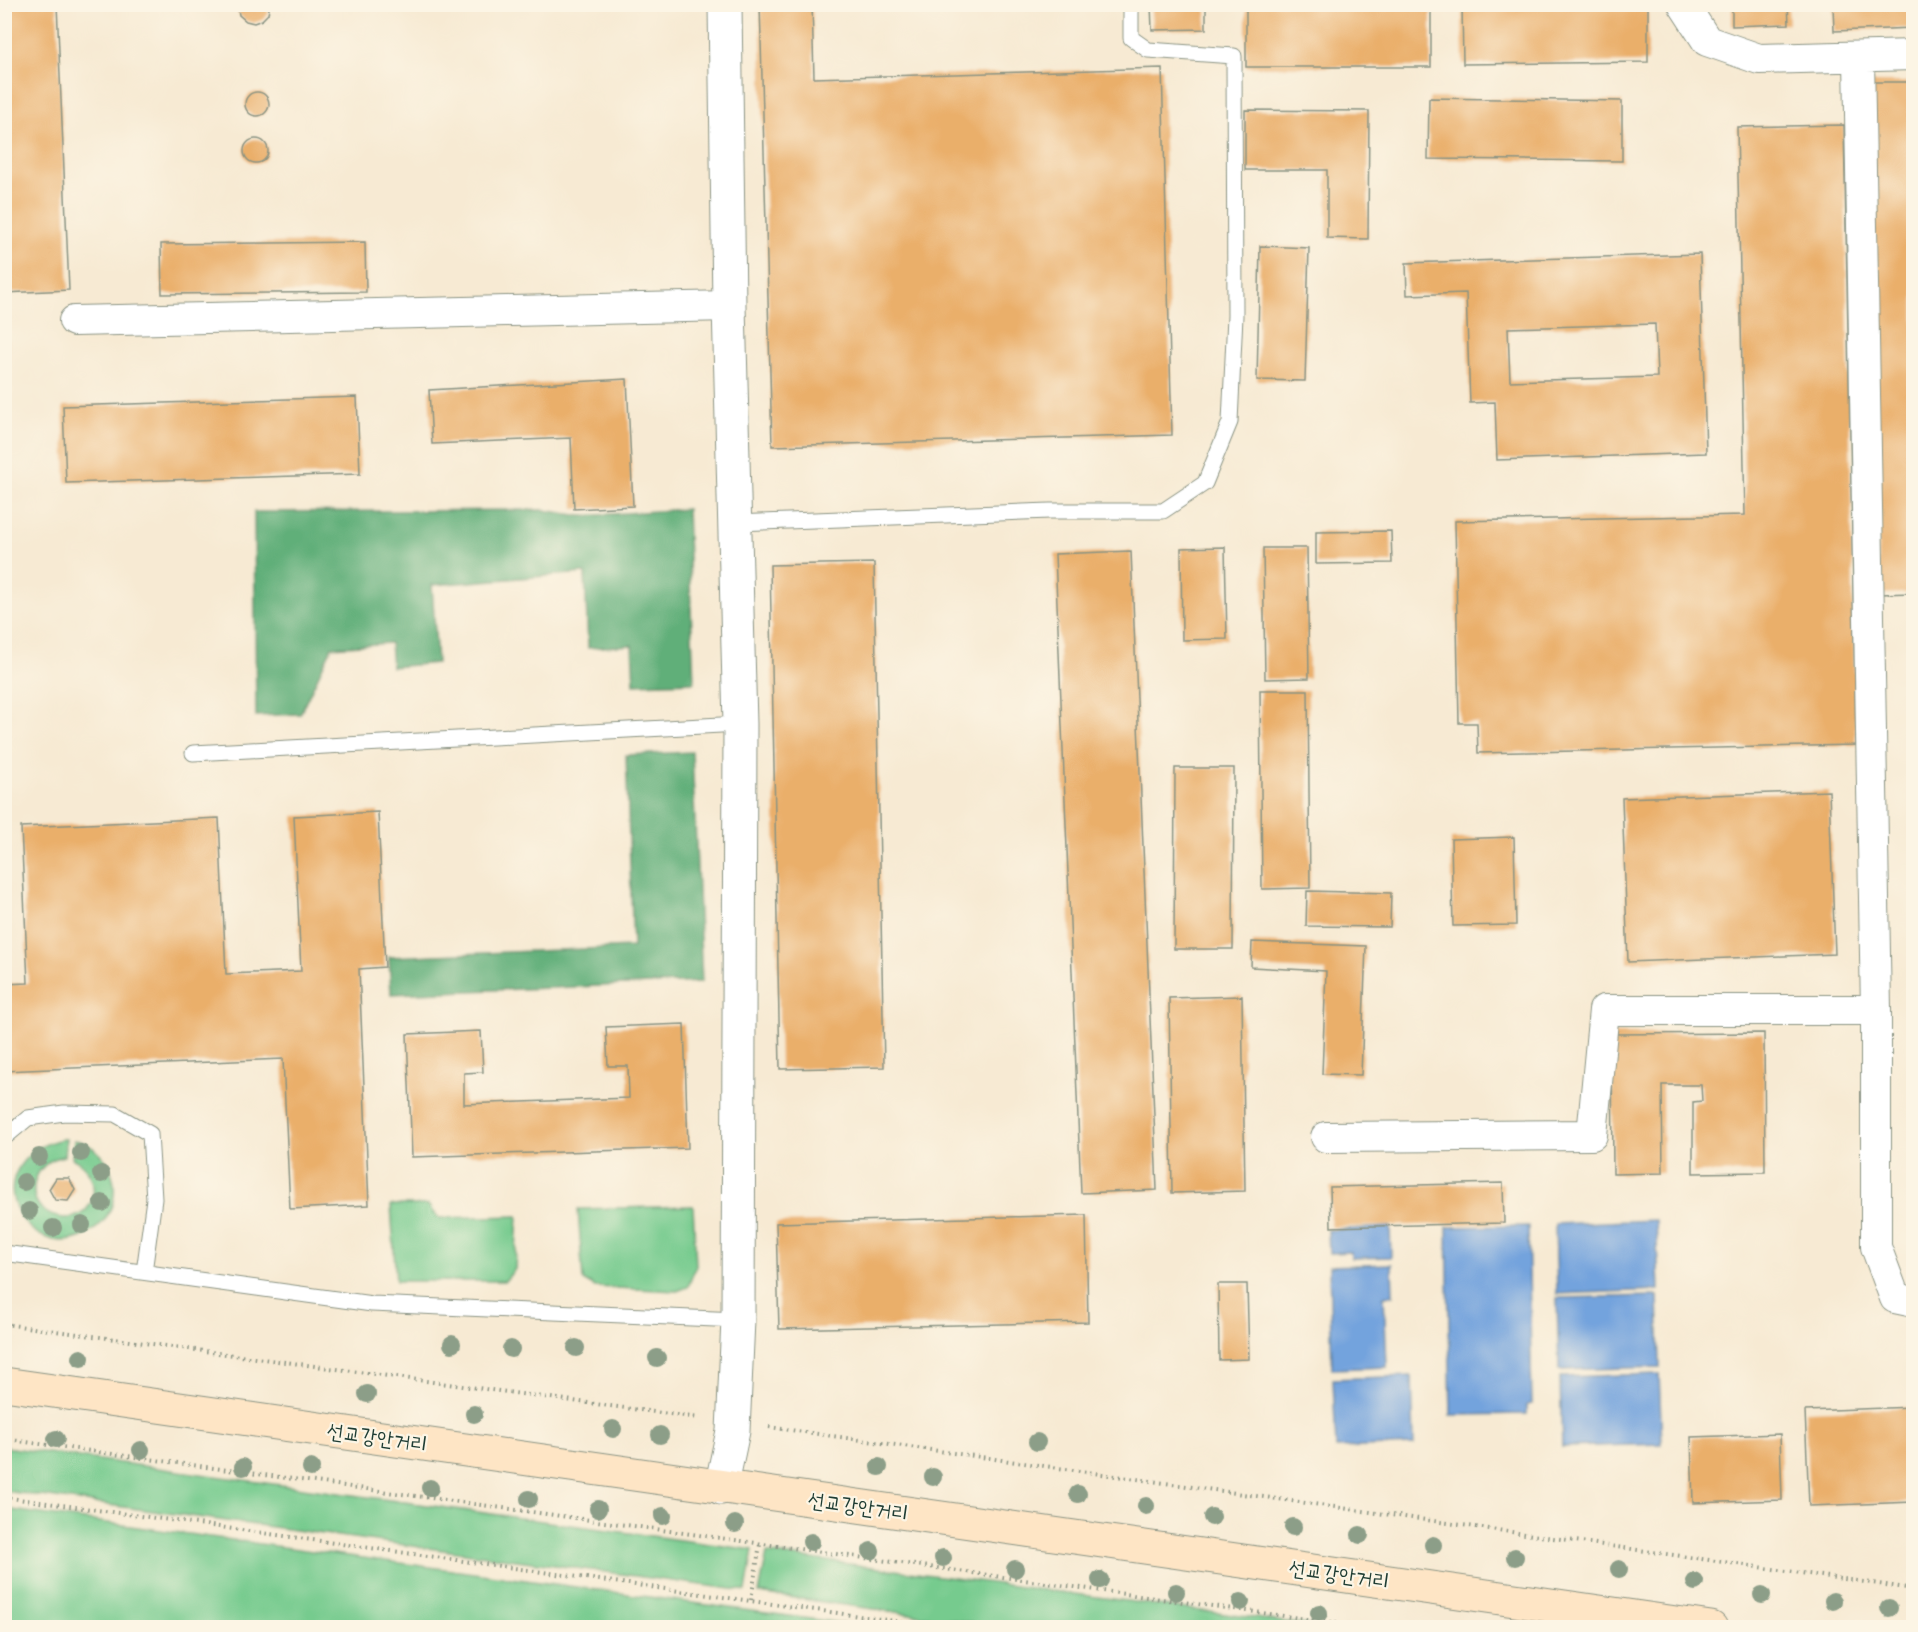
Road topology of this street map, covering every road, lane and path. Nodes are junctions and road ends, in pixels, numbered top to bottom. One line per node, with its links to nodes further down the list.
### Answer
1 (725, 4): 6 (street)
2 (1131, 4): 8 (lane)
3 (1683, 4): 5 (street)
4 (1914, 55): 5 (street)
5 (1859, 58): 11 (street)
6 (729, 306): 7 (street); 8 (street)
7 (74, 321)
8 (735, 523): 9 (street)
9 (740, 724): 10 (lane); 17 (street)
10 (193, 753)
11 (1876, 1010): 12 (street); 16 (street)
12 (1326, 1137)
13 (4, 1138): 15 (lane)
14 (4, 1253): 15 (lane)
15 (144, 1272): 17 (lane)
16 (1914, 1302)
17 (738, 1320): 20 (street)
18 (4, 1324): 20 (path)
19 (4, 1384): 22 (main road, 선교강안거리)
20 (733, 1423): 22 (street); 25 (path)
21 (4, 1439): 24 (path)
22 (721, 1488): 29 (main road, 선교강안거리)
23 (4, 1497): 26 (path)
24 (760, 1544): 26 (path); 28 (path)
25 (1914, 1589)
26 (750, 1600): 27 (path)
27 (945, 1628)
28 (1371, 1628)
29 (1711, 1628)

